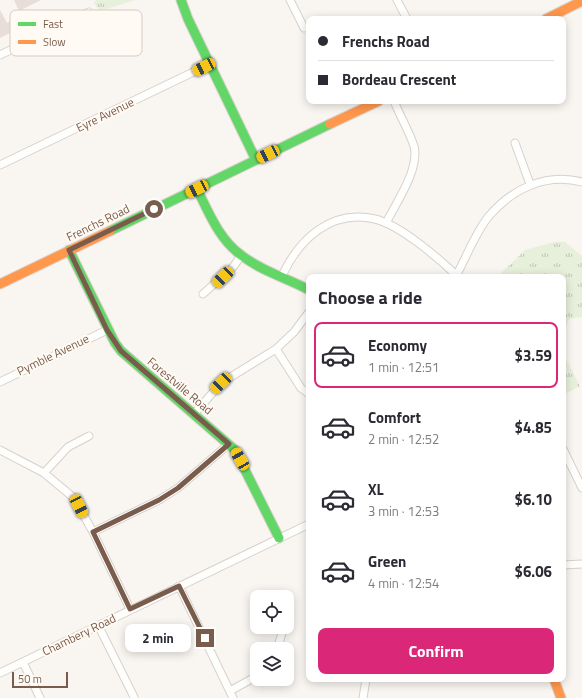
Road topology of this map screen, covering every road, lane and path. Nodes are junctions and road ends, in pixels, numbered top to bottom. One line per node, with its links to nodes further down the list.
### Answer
1 (181, 0): 10 (street)
2 (290, 0): 7 (street)
3 (397, 0): 5 (street)
4 (582, 1): 6 (street)
5 (405, 16)
6 (552, 16)
7 (304, 28)
8 (10, 50): 9 (street)
9 (0, 55)
10 (210, 64): 14 (street); 15 (street, Eyre Avenue)
11 (373, 104): 14 (street, Frenchs Road)
12 (395, 104): 19 (street)
13 (515, 143): 17 (street)
14 (256, 160): 18 (street, Frenchs Road)
15 (0, 165)
16 (582, 182): 17 (street)
17 (530, 184): 23 (street)
18 (197, 189): 20 (street, Frenchs Road); 21 (street)
19 (386, 223): 22 (street); 24 (street)
20 (69, 250): 25 (street, Frenchs Road); 29 (street, Forestville Road)
21 (241, 256): 24 (street); 27 (street)
22 (455, 274)
23 (458, 274)
24 (282, 276): 26 (street)
25 (0, 284)
26 (306, 288)
27 (203, 294)
28 (306, 316): 30 (street)
29 (107, 330): 31 (street, Pymble Avenue); 33 (street, Forestville Road)
30 (276, 349): 32 (street); 33 (street)
31 (0, 382)
32 (306, 392)
33 (195, 413): 35 (street, Forestville Road)
34 (89, 436): 38 (street)
35 (229, 444): 41 (street); 42 (street, Forestville Road)
36 (0, 450): 38 (street)
37 (566, 455): 39 (street)
38 (44, 473): 41 (street)
39 (582, 488)
40 (306, 525): 42 (street, Chambery Road)
41 (93, 532): 46 (street)
42 (279, 538): 45 (street, Chambery Road)
43 (582, 564): 44 (street)
44 (566, 565)
45 (179, 586): 46 (street, Chambery Road); 53 (street)
46 (130, 609): 47 (street, Chambery Road)
47 (98, 625): 48 (street, Chambery Road); 54 (street)
48 (23, 662): 49 (street, Chambery Road); 55 (street)
49 (0, 673)
50 (250, 681): 53 (street)
51 (366, 682): 56 (street)
52 (555, 682): 57 (street)
53 (232, 695)
54 (134, 696)
55 (40, 698)
56 (363, 698)
57 (561, 698)

